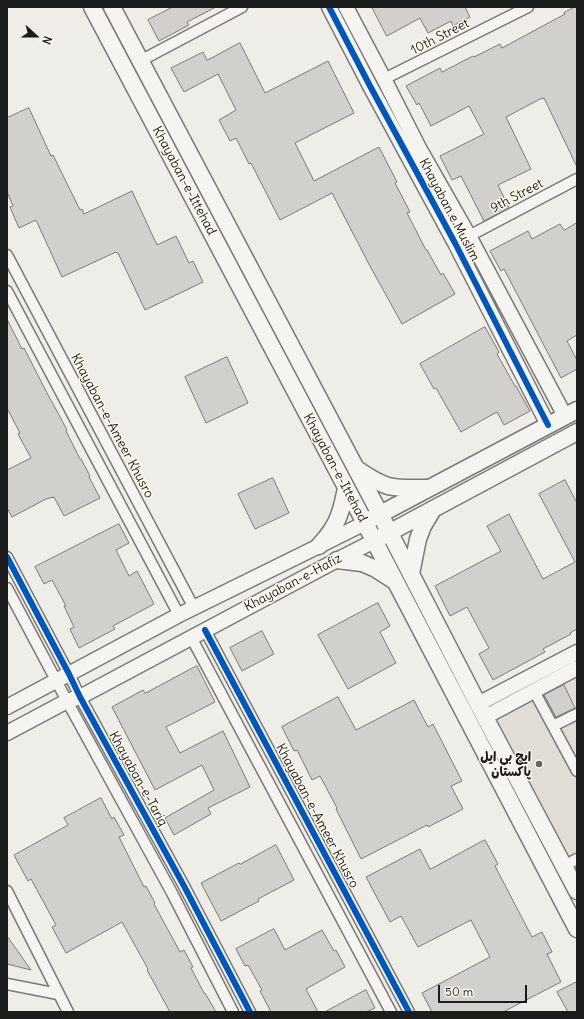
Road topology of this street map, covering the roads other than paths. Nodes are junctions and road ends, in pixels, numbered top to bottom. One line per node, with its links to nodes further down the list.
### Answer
1 (92, 7): 18 (main road, Khayaban-e-Ittehad)
2 (112, 7): 7 (main road, Khayaban-e-Ittehad)
3 (242, 7): 7 (street)
4 (329, 7): 9 (street, Khayaban e Muslim)
5 (346, 7): 8 (street)
6 (528, 7): 8 (street, 10th Street)
7 (140, 61): 17 (main road, Khayaban-e-Ittehad)
8 (384, 79): 9 (street)
9 (413, 152): 11 (street); 15 (street, Khayaban e Muslim)
10 (577, 179): 11 (street, 9th Street)
11 (469, 236): 14 (street)
12 (7, 255): 31 (street, Khayaban-e-Ameer Khusro)
13 (7, 291): 32 (street)
14 (571, 413): 15 (main road, Khayaban-e-Hafiz)
15 (548, 425): 19 (main road, Khayaban-e-Hafiz)
16 (577, 432): 20 (main road, Khayaban-e-Hafiz)
17 (357, 469): 19 (main road); 21 (main road, Khayaban-e-Ittehad)
18 (346, 488): 22 (main road, Khayaban-e-Ittehad); 25 (main road)
19 (429, 488): 21 (main road, Khayaban-e-Hafiz)
20 (432, 510): 23 (main road, Khayaban-e-Hafiz); 28 (main road)
21 (380, 514): 22 (main road, Khayaban-e-Hafiz); 23 (main road, Khayaban-e-Ittehad)
22 (365, 523): 24 (main road, Khayaban-e-Ittehad); 25 (street, Khayaban-e-Hafiz)
23 (390, 533): 24 (main road, Khayaban-e-Hafiz); 28 (main road, Khayaban-e-Ittehad)
24 (374, 542): 27 (street, Khayaban-e-Hafiz); 29 (main road, Khayaban-e-Ittehad)
25 (319, 546): 31 (street, Khayaban-e-Hafiz)
26 (7, 557): 37 (street, Khayaban-e-Tariq)
27 (337, 560): 29 (main road); 33 (street, Khayaban-e-Hafiz)
28 (411, 574): 41 (main road, Khayaban-e-Ittehad)
29 (394, 581): 55 (main road, Khayaban-e-Ittehad)
30 (7, 588): 37 (street, Khayaban-e-Tariq)
31 (194, 608): 32 (street, Khayaban-e-Hafiz)
32 (179, 615): 37 (street, Khayaban-e-Hafiz)
33 (205, 630): 34 (street, Khayaban-e-Hafiz); 49 (street, Khayaban-e-Ameer Khusro)
34 (191, 637): 39 (street, Khayaban-e-Hafiz); 50 (street, Khayaban-e-Ameer Khusro)
35 (577, 652): 41 (street)
36 (577, 668): 38 (street)
37 (63, 677): 39 (street, Khayaban-e-Tariq); 40 (street, Khayaban-e-Hafiz)
38 (534, 691): 41 (street); 43 (street)
39 (73, 699): 44 (street, Khayaban-e-Hafiz); 46 (street, Khayaban-e-Tariq); 48 (street, Khayaban-e-Tariq)
40 (7, 708)
41 (482, 711): 47 (main road, Khayaban-e-Ittehad)
42 (577, 714): 43 (street)
43 (553, 726): 45 (street)
44 (7, 733)
45 (577, 770)
46 (171, 862): 48 (street); 51 (street, Khayaban-e-Tariq)
47 (570, 863): 53 (main road, Khayaban-e-Ittehad)
48 (160, 870): 54 (street, Khayaban-e-Tariq)
49 (336, 876): 50 (street); 62 (street, Khayaban-e-Ameer Khusro)
50 (322, 883): 61 (street, Khayaban-e-Ameer Khusro)
51 (184, 886): 54 (street); 60 (street, Khayaban-e-Tariq)
52 (7, 891): 57 (street)
53 (577, 891)
54 (172, 893): 59 (street, Khayaban-e-Tariq)
55 (577, 929)
56 (7, 984): 57 (street)
57 (58, 994): 58 (street)
58 (68, 1012)
59 (233, 1012)
60 (250, 1012)
61 (391, 1012)
62 (409, 1012)

